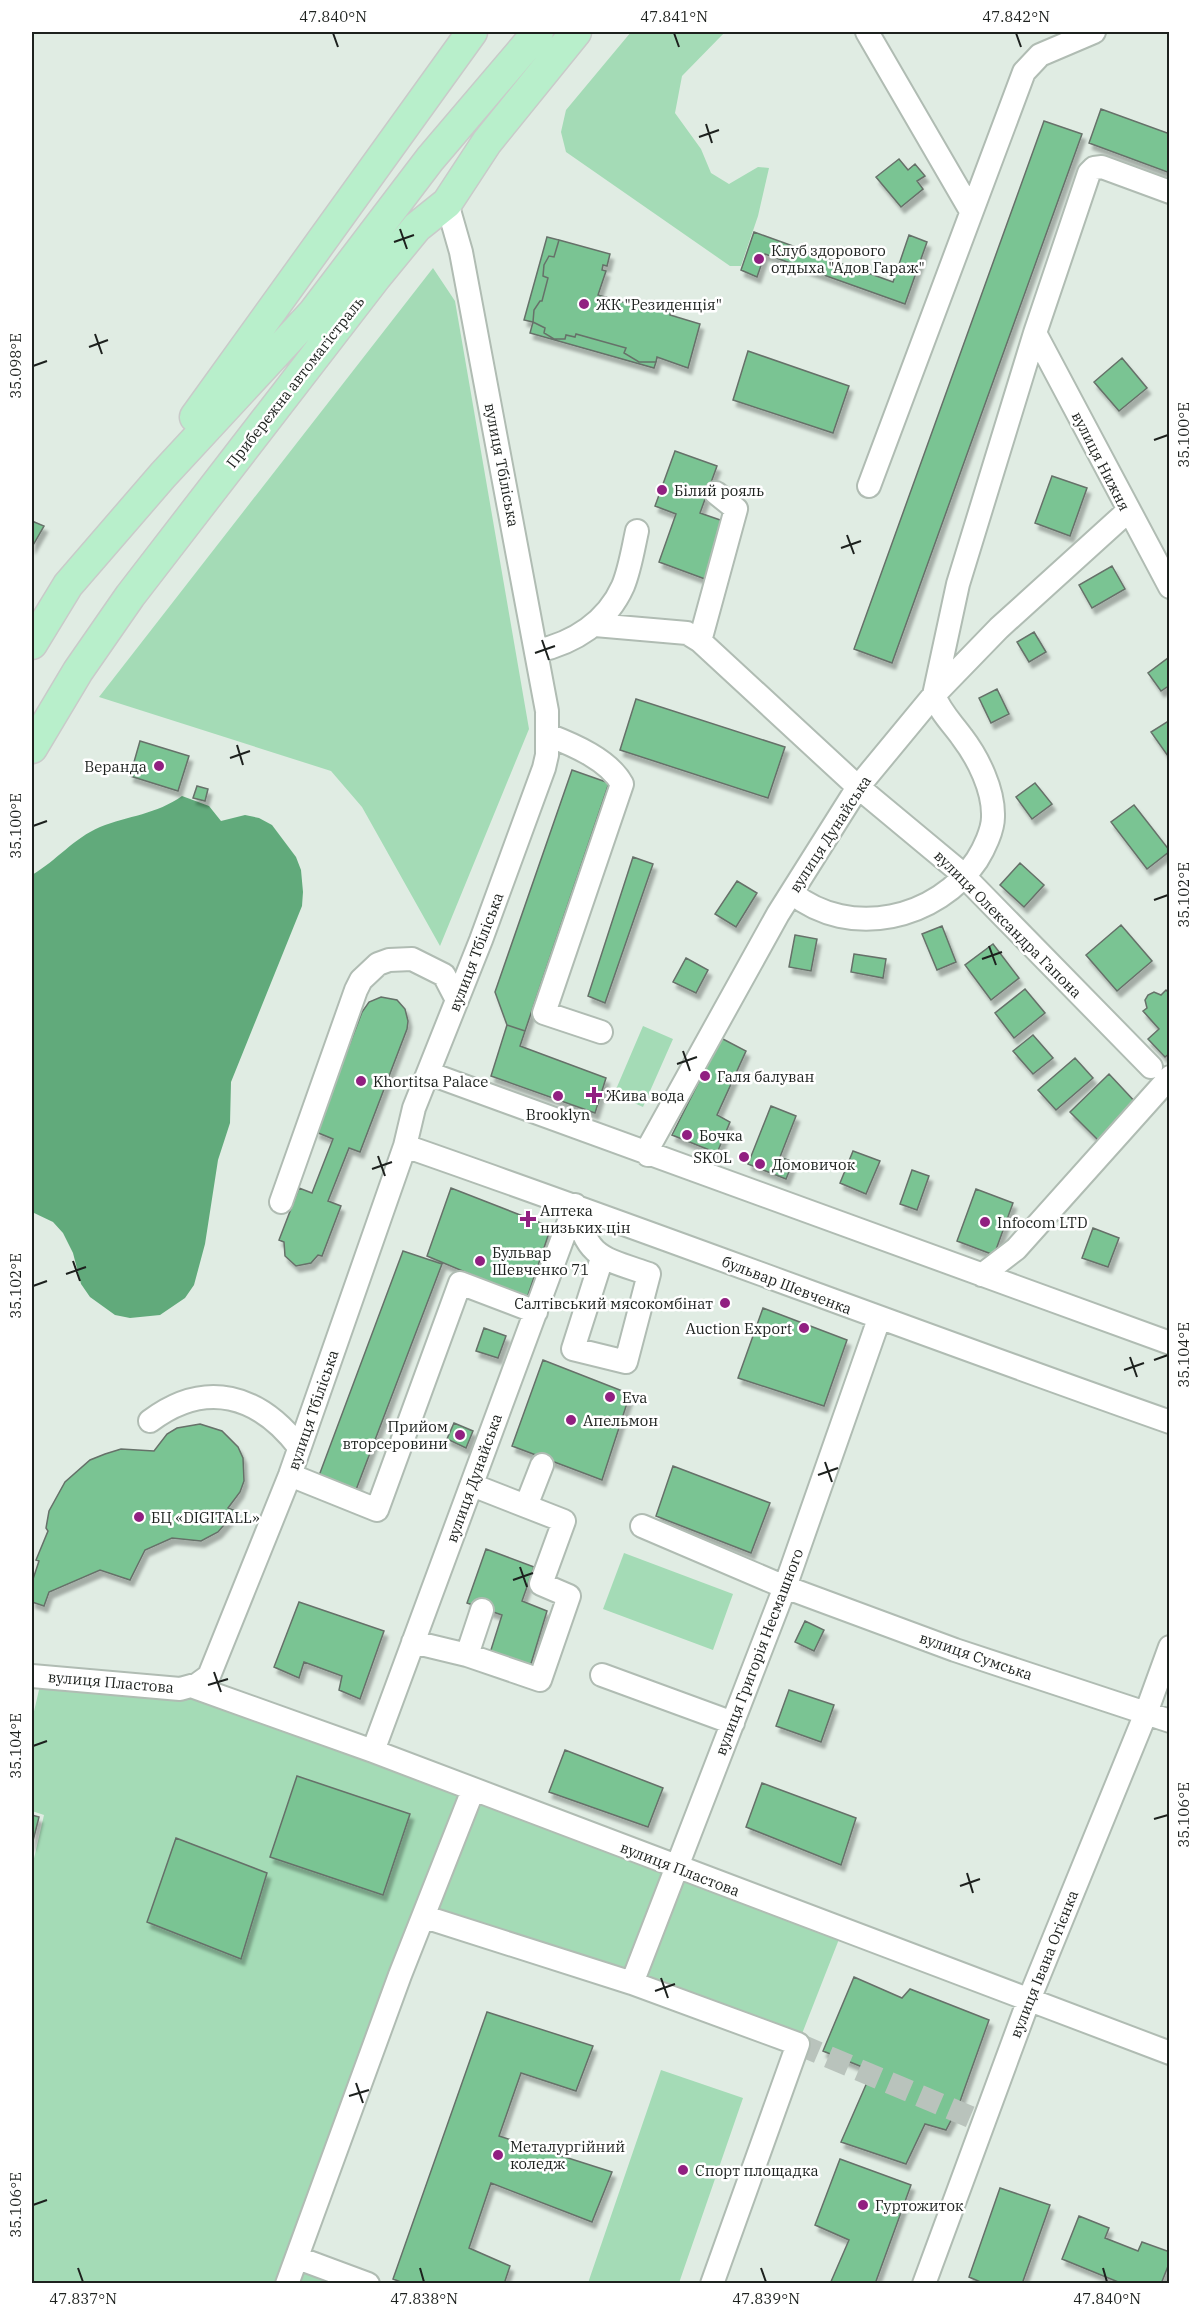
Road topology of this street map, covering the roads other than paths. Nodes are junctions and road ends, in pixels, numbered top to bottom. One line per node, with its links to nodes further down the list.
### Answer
1 (472, 32): 14 (main road)
2 (538, 32): 6 (main road, Прибережна автомагістраль)
3 (576, 32): 8 (main road, Прибережна автомагістраль)
4 (867, 32): 9 (street)
5 (1094, 32): 9 (street)
6 (430, 159): 8 (main road); 14 (main road, Прибережна автомагістраль)
7 (1170, 192): 10 (street)
8 (447, 203): 20 (street, вулиця Тбіліська); 23 (main road, Прибережна автомагістраль)
9 (971, 211): 11 (street)
10 (1035, 333): 13 (street, вулиця Нижня); 21 (street)
11 (869, 486)
12 (716, 493): 18 (street)
13 (1128, 511): 16 (street, вулиця Нижня); 21 (street, вулиця Дунайська)
14 (116, 527): 19 (main road, Прибережна автомагістраль)
15 (637, 531): 17 (street)
16 (1170, 587)
17 (595, 625): 18 (street, вулиця Олександра Гапона); 20 (street)
18 (700, 641): 24 (street, вулиця Олександра Гапона)
19 (32, 644)
20 (537, 651): 22 (street, вулиця Тбіліська)
21 (934, 695): 24 (street, вулиця Дунайська); 25 (street)
22 (548, 735): 27 (street, вулиця Тбіліська); 28 (street)
23 (32, 746)
24 (858, 787): 25 (street, вулиця Олександра Гапона); 26 (street, вулиця Дунайська)
25 (964, 876): 26 (street); 30 (street, вулиця Олександра Гапона)
26 (792, 893): 32 (street, вулиця Дунайська)
27 (458, 1000): 29 (street, вулиця Тбіліська); 33 (street)
28 (601, 1032)
29 (428, 1072): 31 (street, вулиця Тбіліська); 32 (street)
30 (1160, 1072): 36 (street)
31 (405, 1146): 34 (street, бульвар Шевченка); 42 (street, вулиця Тбіліська)
32 (648, 1155): 36 (street)
33 (281, 1202)
34 (574, 1205): 35 (street); 37 (street, вулиця Дунайська); 38 (street, бульвар Шевченка)
35 (602, 1258): 35 (street)
36 (982, 1275): 39 (street)
37 (536, 1312): 44 (street); 45 (street, вулиця Дунайська)
38 (879, 1319): 41 (street, бульвар Шевченка); 48 (street, вулиця Григорія Несмашного)
39 (1170, 1343)
40 (150, 1421): 42 (street)
41 (1170, 1422)
42 (300, 1447): 44 (street, вулиця Тбіліська)
43 (542, 1465): 46 (street)
44 (290, 1475): 55 (street, вулиця Тбіліська)
45 (472, 1485): 46 (street); 50 (street, вулиця Дунайська)
46 (526, 1506): 52 (street)
47 (642, 1526): 48 (street, вулиця Сумська)
48 (785, 1587): 56 (street, вулиця Сумська); 58 (street, вулиця Григорія Несмашного)
49 (482, 1610): 52 (street)
50 (413, 1642): 52 (street); 59 (street, вулиця Дунайська)
51 (1170, 1647): 56 (street, вулиця Івана Огієнка)
52 (467, 1655)
53 (602, 1675): 58 (street)
54 (32, 1676): 55 (street, вулиця Пластова)
55 (200, 1681): 59 (street, вулиця Пластова)
56 (1146, 1713): 57 (street, вулиця Сумська); 64 (street, вулиця Івана Огієнка)
57 (1170, 1721)
58 (733, 1723): 61 (street, вулиця Григорія Несмашного)
59 (373, 1751): 60 (street, вулиця Пластова)
60 (473, 1790): 61 (street, вулиця Пластова); 62 (street)
61 (674, 1868): 63 (street, вулиця Григорія Несмашного); 64 (street, вулиця Пластова)
62 (425, 1917): 63 (street); 66 (street)
63 (632, 1983): 69 (street)
64 (1028, 2001): 65 (street, вулиця Пластова); 70 (street, вулиця Івана Огієнка)
65 (1170, 2053)
66 (298, 2258): 67 (street); 68 (street)
67 (287, 2283)
68 (368, 2283)
69 (712, 2283)
70 (924, 2283)

